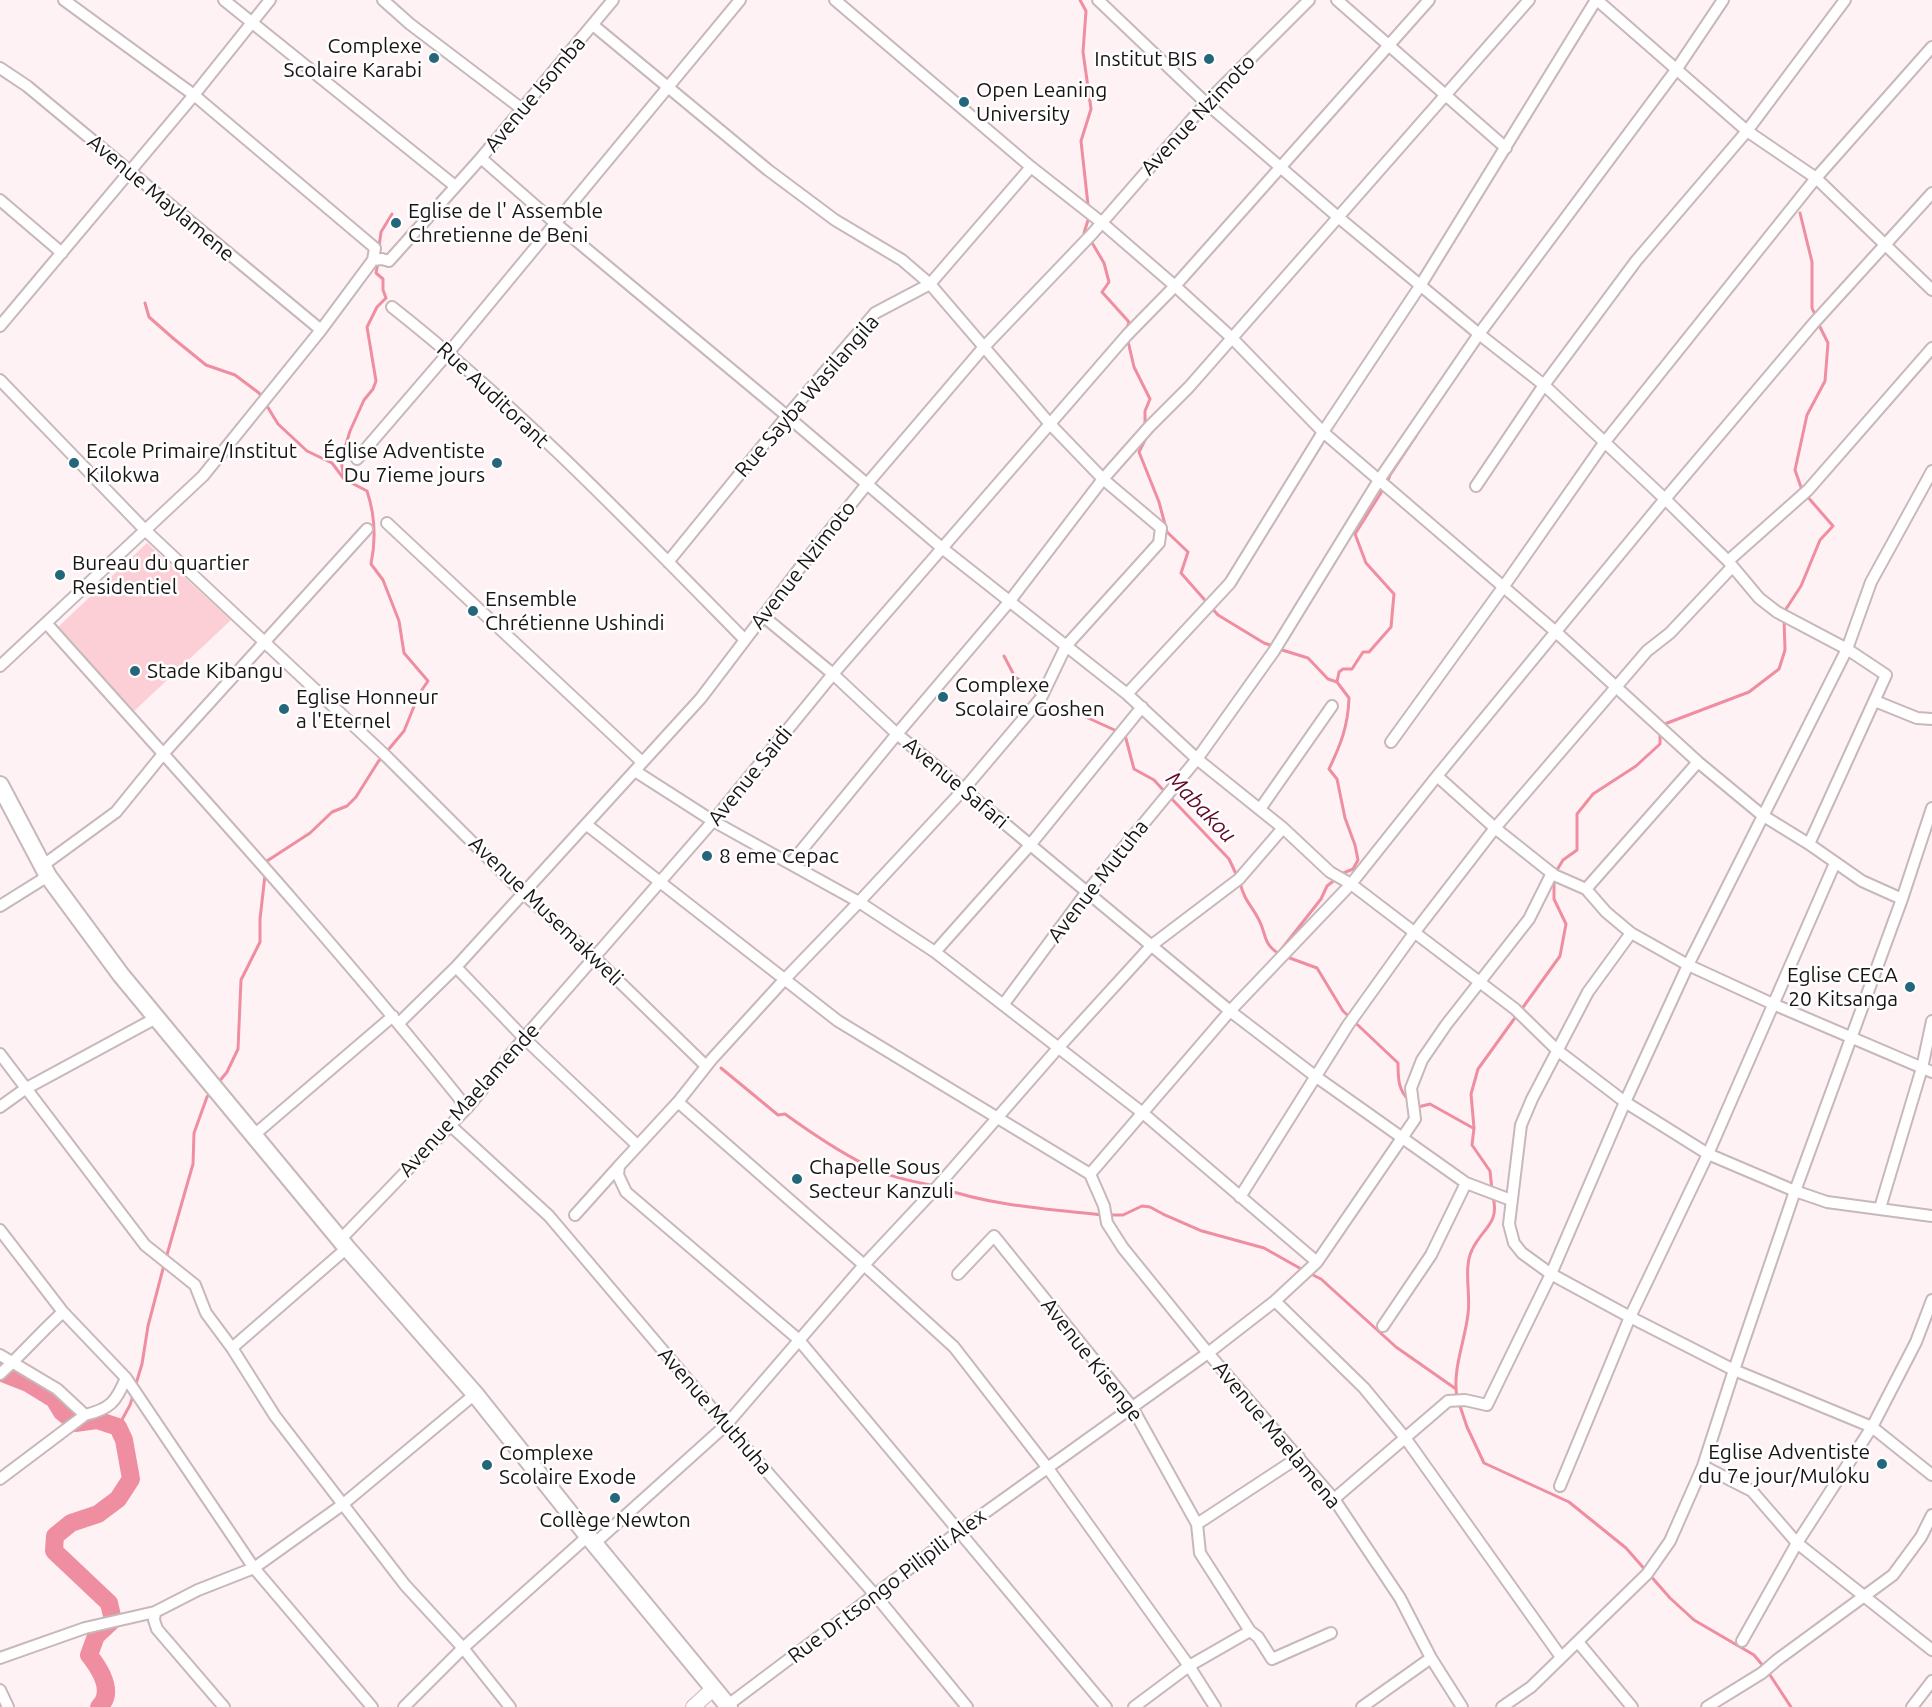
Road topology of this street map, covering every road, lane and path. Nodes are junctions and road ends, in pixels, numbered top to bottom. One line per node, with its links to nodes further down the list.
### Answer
1 (64, 0): 23 (street)
2 (224, 0): 16 (street)
3 (270, 0): 16 (street)
4 (383, 0): 26 (street)
5 (613, 0): 17 (street, Avenue Isomba)
6 (740, 0): 22 (street)
7 (835, 0): 31 (street)
8 (1098, 0): 25 (street)
9 (1309, 0): 25 (street, Avenue Nzimoto)
10 (1337, 0): 18 (street)
11 (1429, 0): 18 (street, Avenue Saidi)
12 (1529, 0): 24 (street)
13 (1597, 0): 21 (street); 28 (street)
14 (1723, 0): 21 (street, Avenue Mutuha)
15 (1845, 0): 27 (street)
16 (251, 22): 23 (street); 34 (street)
17 (593, 25): 22 (street); 26 (street, Avenue Isomba)
18 (1389, 45): 24 (street); 30 (street, Avenue Saidi)
19 (1932, 47): 33 (street)
20 (0, 68): 32 (street, Avenue Maylamene)
21 (1676, 70): 27 (street); 50 (street, Avenue Mutuha)
22 (668, 86): 38 (street); 43 (street)
23 (194, 95): 32 (street); 42 (street)
24 (1446, 96): 28 (street); 37 (street)
25 (1206, 103): 30 (street); 39 (street, Avenue Nzimoto)
26 (522, 109): 29 (street, Avenue Isomba)
27 (1747, 131): 33 (street); 56 (street)
28 (1506, 148): 45 (street)
29 (481, 158): 34 (street, Avenue Isomba); 38 (street)
30 (1280, 166): 37 (street); 44 (street, Avenue Saidi)
31 (1031, 167): 39 (street); 43 (street, Rue Sayba Wasilangila)
32 (128, 171): 41 (street); 49 (street, Avenue Maylamene)
33 (1816, 178): 40 (street); 60 (street)
34 (455, 186): 42 (street, Avenue Isomba)
35 (1932, 193): 40 (street)
36 (0, 200): 41 (street)
37 (1338, 218): 45 (street); 51 (street)
38 (554, 222): 54 (street); 57 (street)
39 (1101, 222): 44 (street); 52 (street, Avenue Nzimoto)
40 (1884, 246): 46 (street); 67 (street)
41 (62, 254): 48 (street)
42 (378, 259): 49 (street)
43 (930, 284): 52 (street); 57 (street, Rue Sayba Wasilangila)
44 (1175, 286): 51 (street); 58 (street, Avenue Saidi)
45 (1420, 286): 50 (street); 59 (street)
46 (1932, 290)
47 (392, 307): 54 (street, Rue Auditorant)
48 (0, 326)
49 (321, 330): 70 (street)
50 (1479, 334): 56 (street); 64 (street, Avenue Mutuha)
51 (1232, 338): 59 (street); 63 (street)
52 (983, 348): 58 (street); 65 (street, Avenue Nzimoto)
53 (1932, 348): 73 (street)
54 (449, 352): 61 (street); 72 (street, Rue Auditorant)
55 (0, 380): 70 (street, Avenue Musemakweli)
56 (1544, 385): 60 (street); 66 (street)
57 (787, 416): 65 (street); 72 (street, Rue Sayba Wasilangila)
58 (1050, 424): 63 (street); 71 (street, Avenue Saidi)
59 (1323, 432): 64 (street); 86 (street)
60 (1604, 443): 67 (street); 74 (street)
61 (357, 459)
62 (1932, 471): 82 (street)
63 (1103, 479): 75 (street); 81 (street)
64 (1379, 480): 74 (street); 94 (street, Avenue Mutuha)
65 (867, 484): 71 (street); 76 (street, Avenue Nzimoto)
66 (1476, 486)
67 (1665, 499): 73 (street); 78 (street)
68 (387, 523): 96 (street)
69 (368, 529): 80 (street)
70 (146, 531): 77 (street); 80 (street, Avenue Musemakweli)
71 (942, 548): 75 (street); 84 (street, Avenue Saidi)
72 (668, 562): 79 (street)
73 (1730, 564): 82 (street); 85 (street)
74 (1504, 586): 78 (street); 92 (street)
75 (1009, 602): 81 (street); 91 (street)
76 (763, 616): 79 (street, Avenue Nzimoto); 84 (street, Avenue Safari)
77 (47, 624): 83 (street); 93 (street)
78 (1556, 632): 85 (street); 97 (street)
79 (745, 640): 96 (street, Avenue Nzimoto)
80 (264, 641): 93 (street); 116 (street, Avenue Musemakweli)
81 (1066, 646): 86 (street); 99 (street)
82 (1847, 649): 87 (street); 102 (street)
83 (0, 666)
84 (833, 674): 91 (street, Avenue Safari); 103 (street, Avenue Saidi)
85 (1616, 686): 95 (street); 106 (street)
86 (1127, 694): 89 (street)
87 (1875, 701): 90 (street); 107 (street)
88 (1332, 706): 101 (street)
89 (1142, 707): 94 (street); 108 (street)
90 (1932, 719)
91 (897, 734): 99 (street, Avenue Safari); 109 (street)
92 (1391, 742)
93 (163, 753): 111 (street); 134 (street)
94 (1197, 759): 101 (street); 117 (street, Avenue Mutuha)
95 (1698, 762): 102 (street); 115 (street)
96 (639, 767): 103 (street); 104 (street, Avenue Nzimoto)
97 (1437, 776): 106 (street); 114 (street)
98 (0, 785): 111 (main road)
99 (964, 789): 108 (street, Avenue Safari); 119 (street)
100 (1932, 808): 118 (street)
101 (1260, 809): 105 (street)
102 (1762, 815): 107 (street); 126 (street)
103 (713, 821): 109 (street); 113 (street, Avenue Saidi)
104 (588, 825): 113 (street); 116 (street, Avenue Nzimoto)
105 (1283, 828): 114 (street); 123 (street)
106 (1495, 828): 112 (street); 121 (street)
107 (1809, 844): 110 (street)
108 (1030, 845): 117 (street, Avenue Safari); 124 (street)
109 (791, 863): 119 (street)
110 (1835, 863): 118 (street); 130 (street)
111 (45, 871): 120 (street); 133 (main road)
112 (1552, 873): 115 (street); 129 (street, Rue Dr.tsongo Pilipili Alex)
113 (660, 882): 125 (street, Avenue Saidi); 128 (street)
114 (1346, 882): 121 (street); 132 (street)
115 (1586, 889): 122 (street)
116 (524, 893): 125 (street, Avenue Musemakweli); 127 (street)
117 (1086, 893): 123 (street, Avenue Safari); 131 (street, Avenue Mutuha)
118 (1902, 899): 137 (street)
119 (860, 902): 124 (street); 128 (street)
120 (0, 906)
121 (1414, 933): 129 (street); 143 (street)
122 (1631, 933): 126 (street); 139 (street)
123 (1152, 945): 132 (street, Avenue Safari); 138 (street)
124 (935, 952): 131 (street)
125 (595, 958): 136 (street, Avenue Maelamende); 141 (street, Avenue Musemakweli)
126 (1688, 965): 130 (street); 146 (street)
127 (456, 967): 134 (street); 136 (street)
128 (784, 980): 141 (street); 150 (street)
129 (1479, 982): 139 (street); 153 (street, Rue Dr.tsongo Pilipili Alex)
130 (1773, 1004): 137 (street); 155 (street)
131 (1003, 1005): 138 (street)
132 (1230, 1011): 143 (street, Avenue Safari); 149 (street)
133 (156, 1018): 144 (street); 152 (main road)
134 (396, 1020): 148 (street); 152 (street)
135 (1932, 1021): 142 (street)
136 (524, 1038): 148 (street, Avenue Maelamende); 154 (street)
137 (1851, 1038): 142 (street); 159 (street)
138 (1059, 1047): 149 (street); 150 (street)
139 (1557, 1050): 146 (street); 161 (street)
140 (0, 1054): 144 (street)
141 (706, 1066): 145 (street)
142 (1927, 1070): 162 (street)
143 (1315, 1076): 153 (street, Avenue Safari); 160 (street)
144 (25, 1089): 147 (street); 177 (street)
145 (678, 1102): 154 (street); 167 (street)
146 (1625, 1102): 155 (street); 170 (street)
147 (0, 1107)
148 (467, 1108): 151 (street, Avenue Maelamende)
149 (1144, 1114): 157 (street); 160 (street)
150 (996, 1119): 157 (street); 167 (street)
151 (451, 1126): 166 (street, Avenue Maelamende); 187 (street, Avenue Muthuha)
152 (254, 1135): 166 (main road)
153 (1401, 1138): 158 (street, Avenue Safari); 168 (street, Rue Dr.tsongo Pilipili Alex)
154 (637, 1144): 156 (street)
155 (1708, 1154): 159 (street); 174 (street)
156 (619, 1166): 163 (street); 176 (street)
157 (1090, 1174): 178 (street, Avenue Maelamena)
158 (1466, 1183): 161 (street, Avenue Safari); 175 (street)
159 (1795, 1191): 162 (street); 181 (street)
160 (1240, 1197): 168 (street)
161 (1511, 1200): 170 (street)
162 (1880, 1208): 164 (street)
163 (575, 1215)
164 (1932, 1216)
165 (0, 1230): 173 (street)
166 (344, 1244): 177 (street, Avenue Maelamende); 184 (main road)
167 (864, 1265): 176 (street); 192 (street)
168 (1311, 1268): 172 (street, Rue Dr.tsongo Pilipili Alex)
169 (958, 1274): 185 (street, Avenue Kisenge)
170 (1551, 1274): 174 (street); 189 (street)
171 (1932, 1300): 188 (street)
172 (1275, 1301): 178 (street, Rue Dr.tsongo Pilipili Alex); 189 (street)
173 (63, 1312): 180 (street); 183 (street)
174 (1630, 1317): 181 (street); 195 (street)
175 (1383, 1326)
176 (798, 1339): 187 (street); 200 (street)
177 (232, 1348): 197 (street)
178 (1208, 1353): 185 (street, Rue Dr.tsongo Pilipili Alex); 190 (street, Avenue Maelamena)
179 (0, 1355): 180 (street)
180 (13, 1363): 182 (street); 186 (street)
181 (1734, 1370): 188 (street); 191 (street)
182 (0, 1374)
183 (126, 1378): 186 (street); 203 (street)
184 (475, 1394): 197 (street); 201 (main road)
185 (1132, 1407): 192 (street, Rue Dr.tsongo Pilipili Alex); 199 (street, Avenue Kisenge)
186 (78, 1420): 194 (street)
187 (726, 1425): 201 (street); 204 (street, Avenue Muthuha)
188 (1872, 1427): 193 (street); 202 (street)
189 (1406, 1438): 196 (street); 213 (street)
190 (1299, 1457): 196 (street, Avenue Maelamena); 199 (street)
191 (1703, 1466): 202 (street); 210 (street)
192 (1047, 1467): 200 (street, Rue Dr.tsongo Pilipili Alex); 216 (street)
193 (1932, 1475)
194 (0, 1479)
195 (1560, 1486)
196 (1334, 1499): 215 (street, Avenue Maelamena)
197 (342, 1505): 203 (street); 211 (street)
198 (1932, 1515): 205 (street)
199 (1197, 1524): 207 (street, Avenue Kisenge)
200 (958, 1532): 204 (street, Rue Dr.tsongo Pilipili Alex); 228 (street)
201 (591, 1540): 211 (street); 218 (main road)
202 (1797, 1543): 205 (street); 209 (street)
203 (254, 1568): 206 (street); 223 (street)
204 (876, 1596): 220 (street, Rue Dr.tsongo Pilipili Alex); 227 (street, Avenue Muthuha)
205 (1864, 1596): 212 (street); 235 (street)
206 (155, 1612): 214 (street); 222 (street)
207 (1250, 1631): 208 (street, Avenue Kisenge); 216 (street)
208 (1331, 1633)
209 (1742, 1641)
210 (1578, 1642): 213 (street); 234 (street)
211 (463, 1648): 224 (street); 225 (street)
212 (1932, 1650)
213 (1561, 1657): 233 (street)
214 (0, 1658)
215 (1431, 1658): 231 (street); 232 (street)
216 (1189, 1666): 229 (street); 230 (street)
217 (1932, 1682): 236 (street)
218 (713, 1689): 220 (main road); 226 (street)
219 (0, 1690): 221 (street)
220 (729, 1706)
221 (8, 1707)
222 (224, 1707)
223 (372, 1707)
224 (404, 1707)
225 (510, 1707)
226 (693, 1707)
227 (967, 1707)
228 (1106, 1707)
229 (1134, 1707)
230 (1215, 1707)
231 (1362, 1707)
232 (1462, 1707)
233 (1502, 1707)
234 (1632, 1707)
235 (1707, 1707)
236 (1912, 1707)

